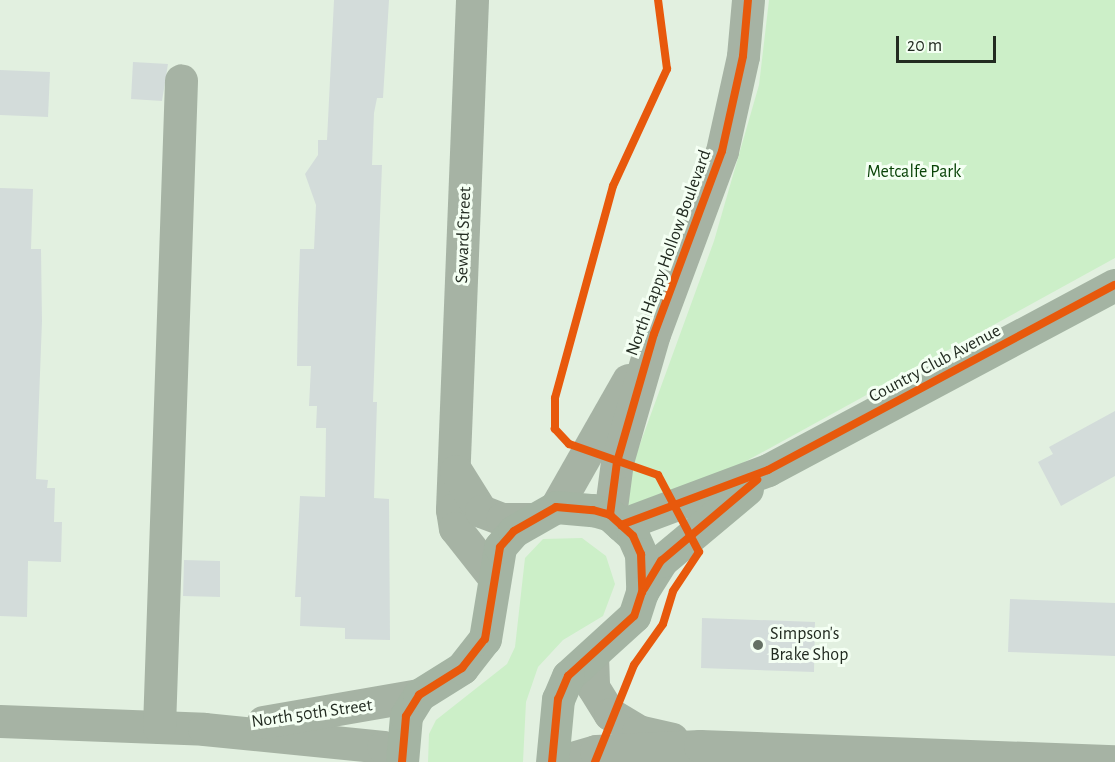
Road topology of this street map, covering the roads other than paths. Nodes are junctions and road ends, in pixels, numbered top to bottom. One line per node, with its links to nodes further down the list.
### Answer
1 (472, 0): 7 (street, Seward Street)
2 (748, 0): 5 (street, North Happy Hollow Boulevard)
3 (181, 80): 15 (street)
4 (1115, 285): 6 (main road, Country Club Avenue)
5 (654, 334): 8 (street, North Happy Hollow Boulevard); 9 (street, North Happy Hollow Boulevard)
6 (768, 470): 9 (main road, Country Club Avenue); 11 (main road, Country Club Avenue)
7 (456, 471): 8 (street); 10 (street, Seward Street)
8 (544, 513): 9 (main road); 10 (main road)
9 (615, 520): 11 (main road)
10 (492, 575): 13 (main road)
11 (642, 592): 12 (main road, Country Club Avenue)
12 (592, 655): 17 (street); 21 (main road, Country Club Avenue)
13 (419, 695): 16 (street, North 50th Street); 18 (main road)
14 (0, 721): 15 (street, North 50th Street)
15 (159, 727): 16 (street, North 50th Street)
16 (204, 729): 18 (street, North 50th Street)
17 (700, 746): 19 (street); 22 (street)
18 (401, 758)
19 (1033, 760): 20 (street)
20 (1115, 761)
21 (552, 762)
22 (558, 762)

